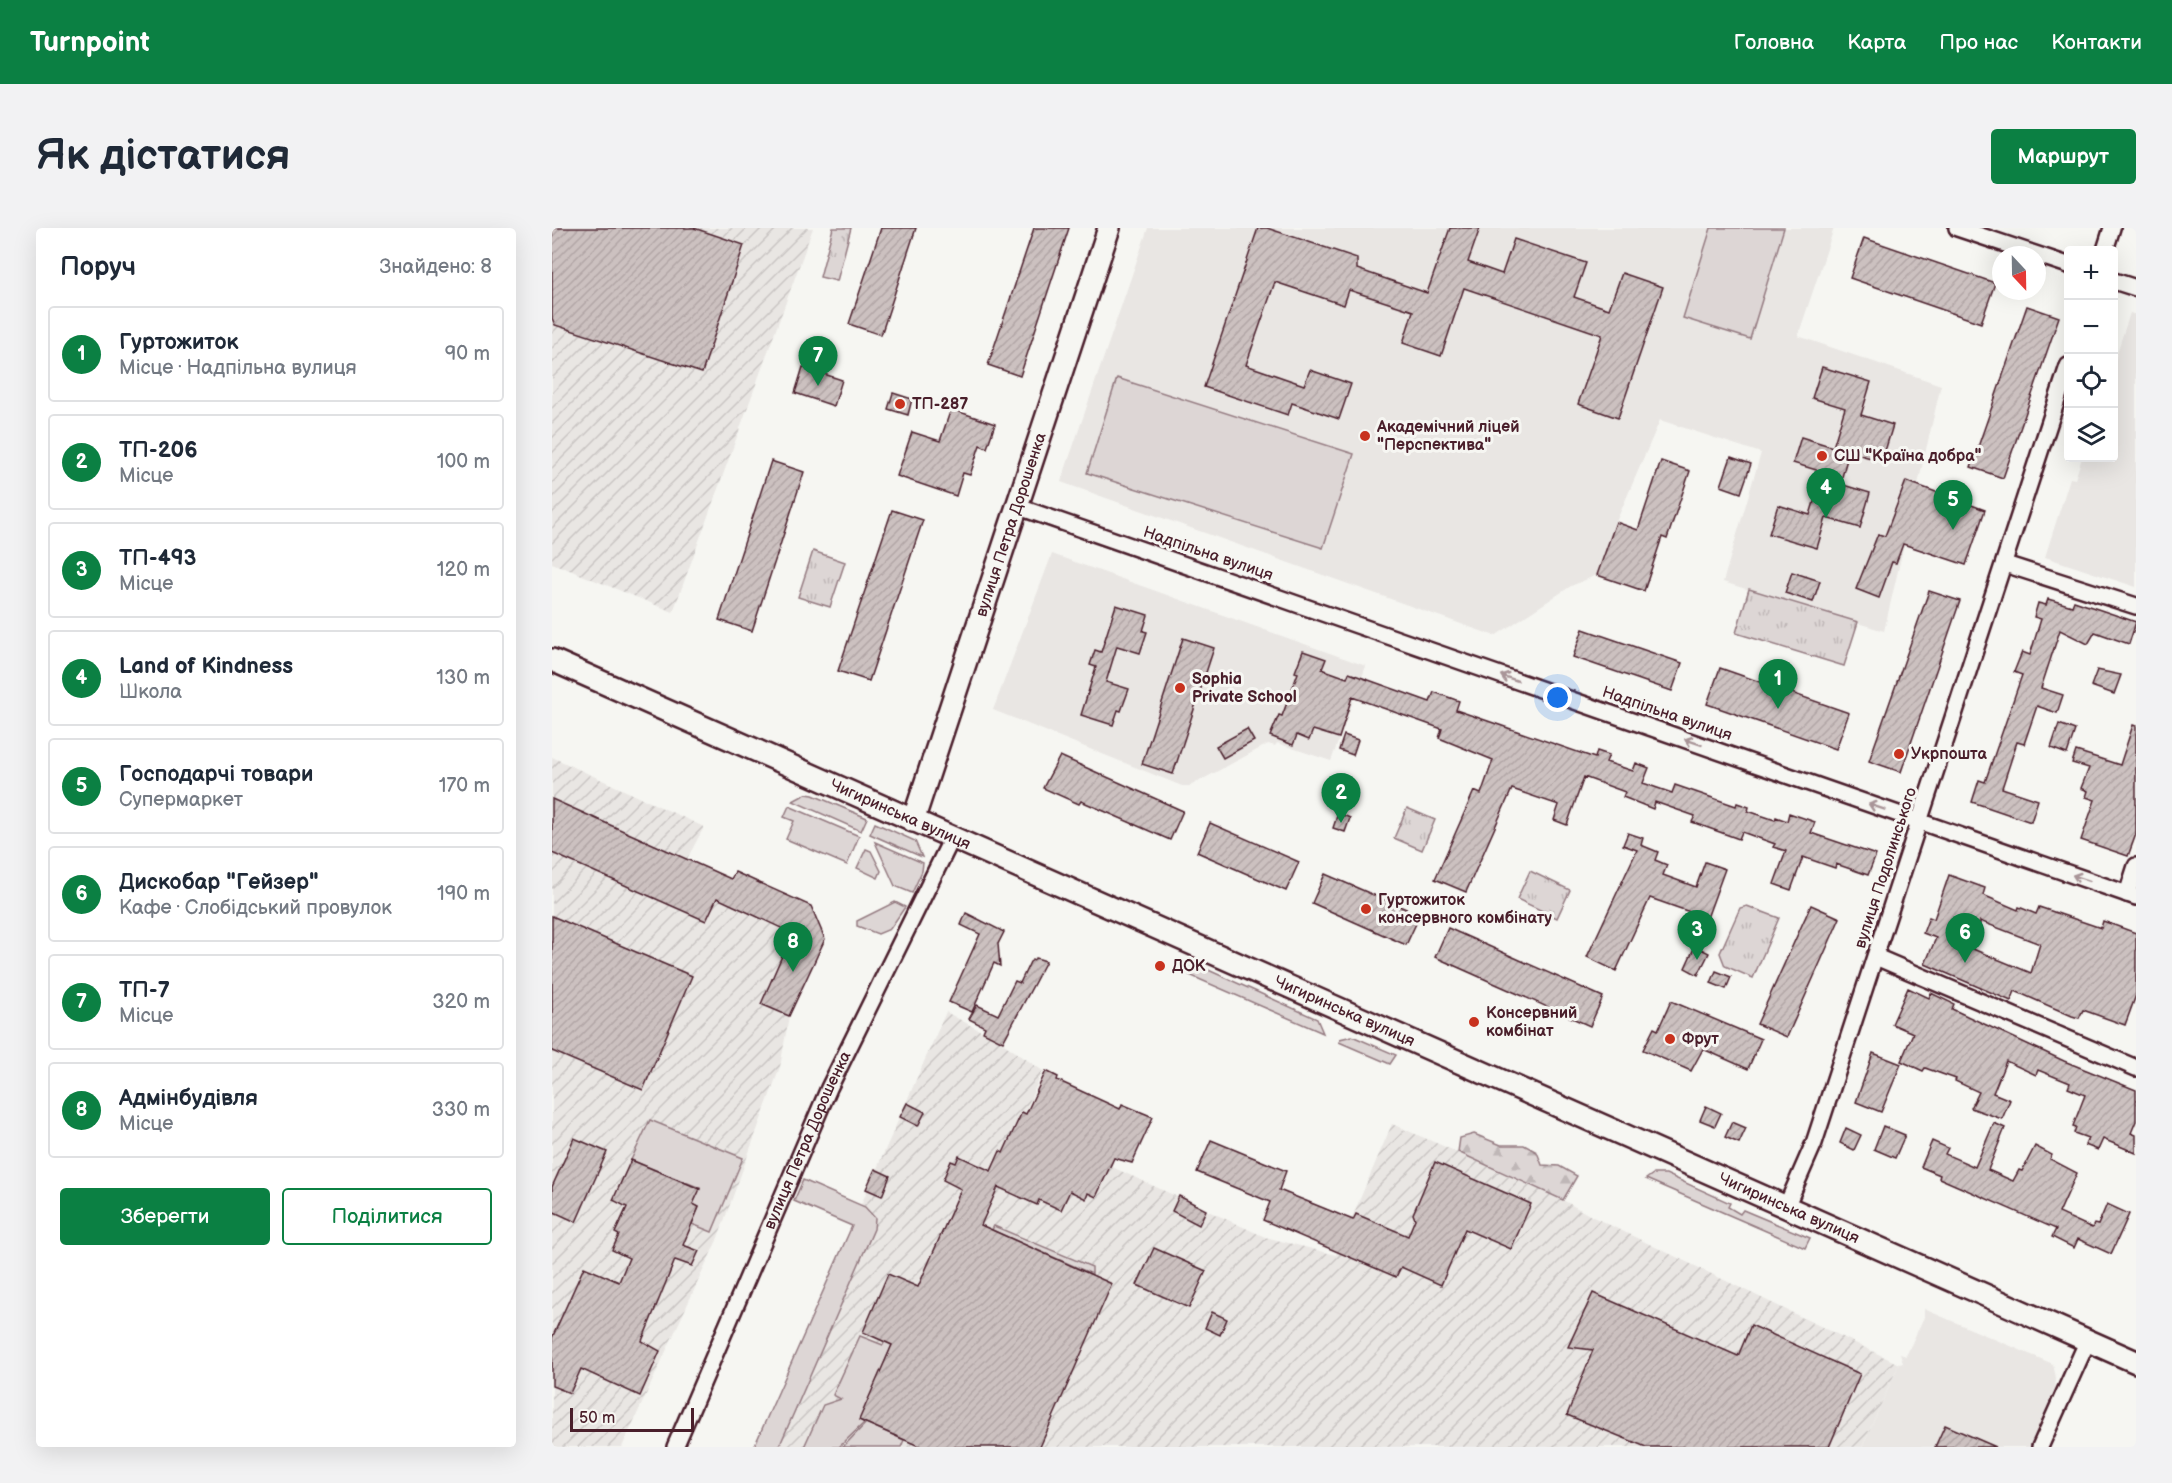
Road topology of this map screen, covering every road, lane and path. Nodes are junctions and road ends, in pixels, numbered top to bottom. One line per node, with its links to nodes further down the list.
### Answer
1 (1108, 228): 9 (main road, вулиця Петра Дорошенка)
2 (1957, 228): 5 (street)
3 (2112, 228): 4 (street)
4 (2107, 246)
5 (2064, 264)
6 (2118, 282): 7 (street)
7 (2136, 288)
8 (2064, 379): 10 (street, вулиця Подолинського)
9 (1016, 506): 13 (main road, вулиця Петра Дорошенка); 14 (street, Надпільна вулиця, one-way to 9)
10 (2005, 564): 11 (street); 14 (street, вулиця Подолинського)
11 (2136, 606)
12 (552, 660): 13 (main road, Чигиринська вулиця)
13 (913, 820): 15 (main road, Чигиринська вулиця)
14 (1919, 822): 17 (street, Надпільна вулиця, one-way to 14); 18 (street, вулиця Подолинського)
15 (952, 838): 20 (main road, Чигиринська вулиця); 23 (street, вулиця Петра Дорошенка)
16 (2136, 866): 17 (street)
17 (2131, 896)
18 (1876, 957): 19 (street); 20 (street, вулиця Подолинського)
19 (2136, 1068)
20 (1786, 1207): 21 (main road, Чигиринська вулиця)
21 (2088, 1340): 22 (main road, Чигиринська вулиця); 24 (street)
22 (2136, 1362)
23 (675, 1447)
24 (2040, 1447)

